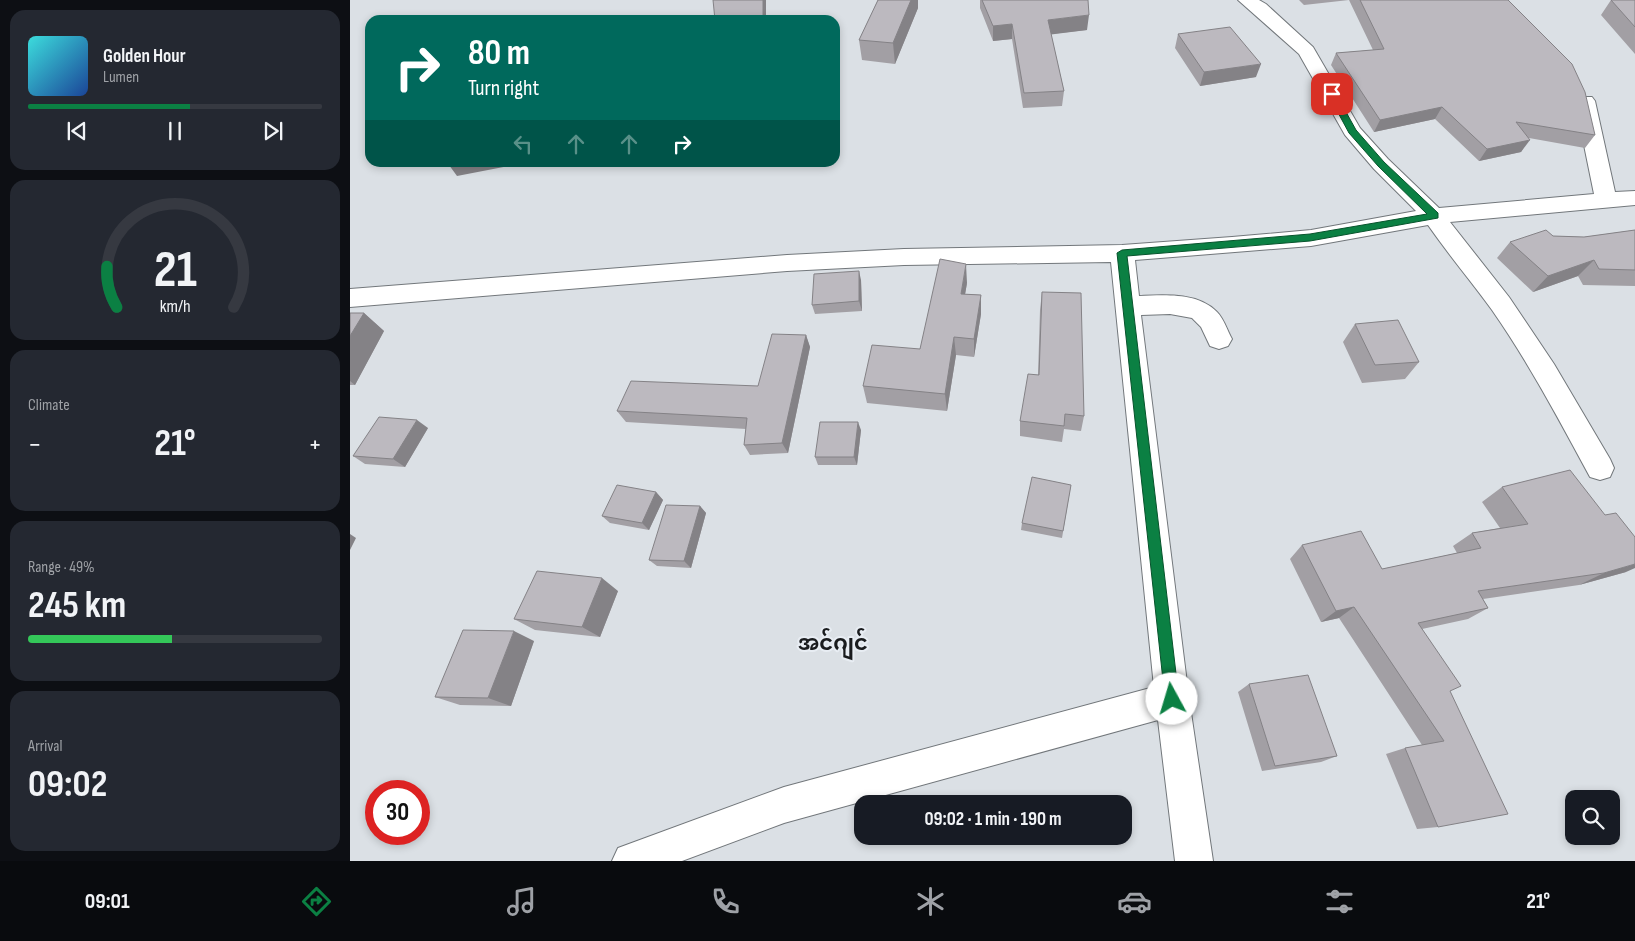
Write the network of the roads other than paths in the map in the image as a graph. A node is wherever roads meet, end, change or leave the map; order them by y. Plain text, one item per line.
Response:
1 (1247, 0) edge
2 (1578, 82) edge
3 (1635, 198) edge
4 (1606, 200) junction
5 (1434, 216) junction
6 (1122, 253) junction
7 (350, 298) edge
8 (1128, 306) junction
9 (1219, 340) dead end
10 (1600, 468) dead end
11 (1172, 699) junction
12 (631, 861) edge
13 (1194, 861) edge

1 - 5 street
2 - 4 street
3 - 4 street
4 - 5 street
5 - 6 street
5 - 10 street
6 - 7 street
6 - 8 street
8 - 9 street
8 - 11 street
11 - 12 street
11 - 13 street

